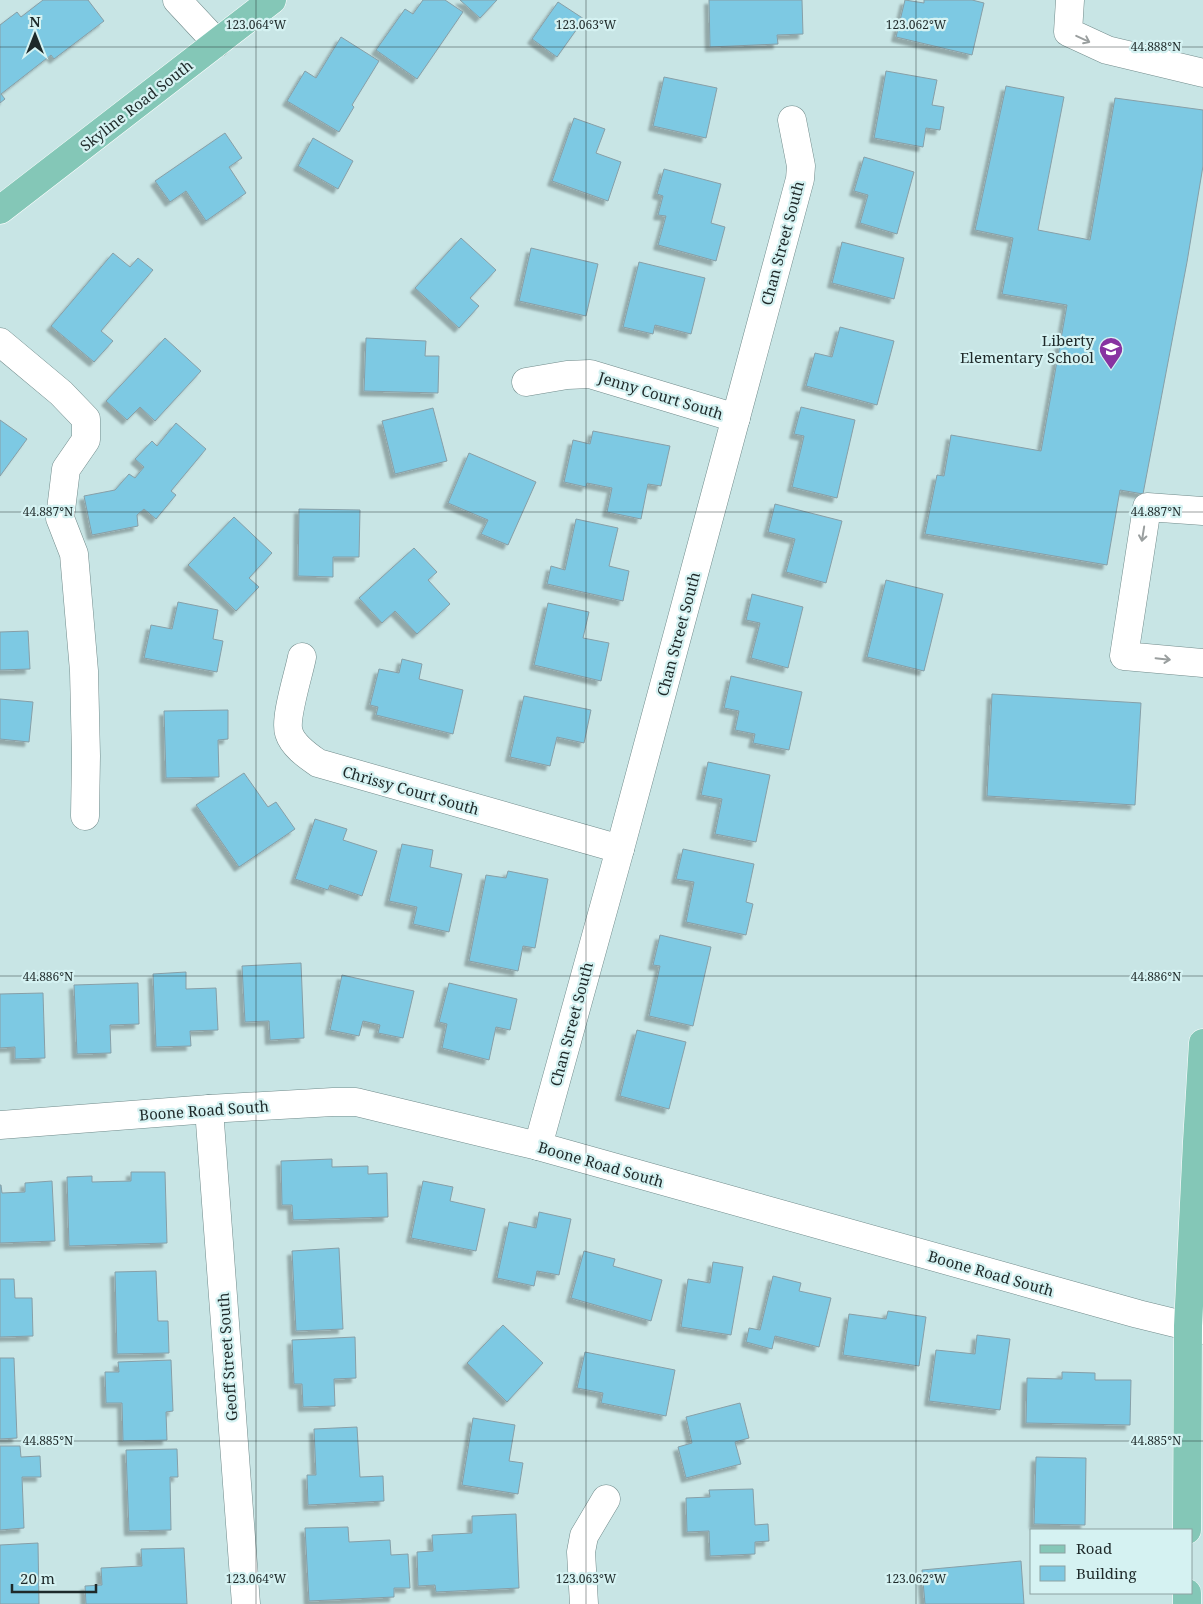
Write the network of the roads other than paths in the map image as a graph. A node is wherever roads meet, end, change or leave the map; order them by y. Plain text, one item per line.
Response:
1 (177, 0) edge
2 (272, 0) edge
3 (1070, 0) edge
4 (217, 43) junction
5 (1203, 73) edge
6 (792, 120) dead end
7 (0, 210) edge
8 (0, 342) edge
9 (526, 382) dead end
10 (736, 418) junction
11 (1203, 511) edge
12 (302, 657) dead end
13 (1203, 663) edge
14 (86, 816) dead end
15 (620, 848) junction
16 (1203, 1043) edge
17 (209, 1109) junction
18 (0, 1125) edge
19 (538, 1146) junction
20 (1196, 1328) edge
21 (606, 1499) dead end
22 (1187, 1529) edge
23 (246, 1604) edge
24 (584, 1604) edge

1 - 4 street
2 - 4 main road, Skyline Road South
3 -> 5 street
4 - 7 main road, Skyline Road South
6 - 10 street, Chan Street South
8 - 14 street
9 - 10 street, Jenny Court South
10 - 15 street, Chan Street South
11 -> 13 street
12 - 15 street, Chrissy Court South
15 - 19 street, Chan Street South
16 - 20 main road
17 - 18 street, Boone Road South
17 - 19 street, Boone Road South
17 - 23 street, Geoff Street South
19 - 20 street, Boone Road South
20 - 22 main road
21 - 24 street

